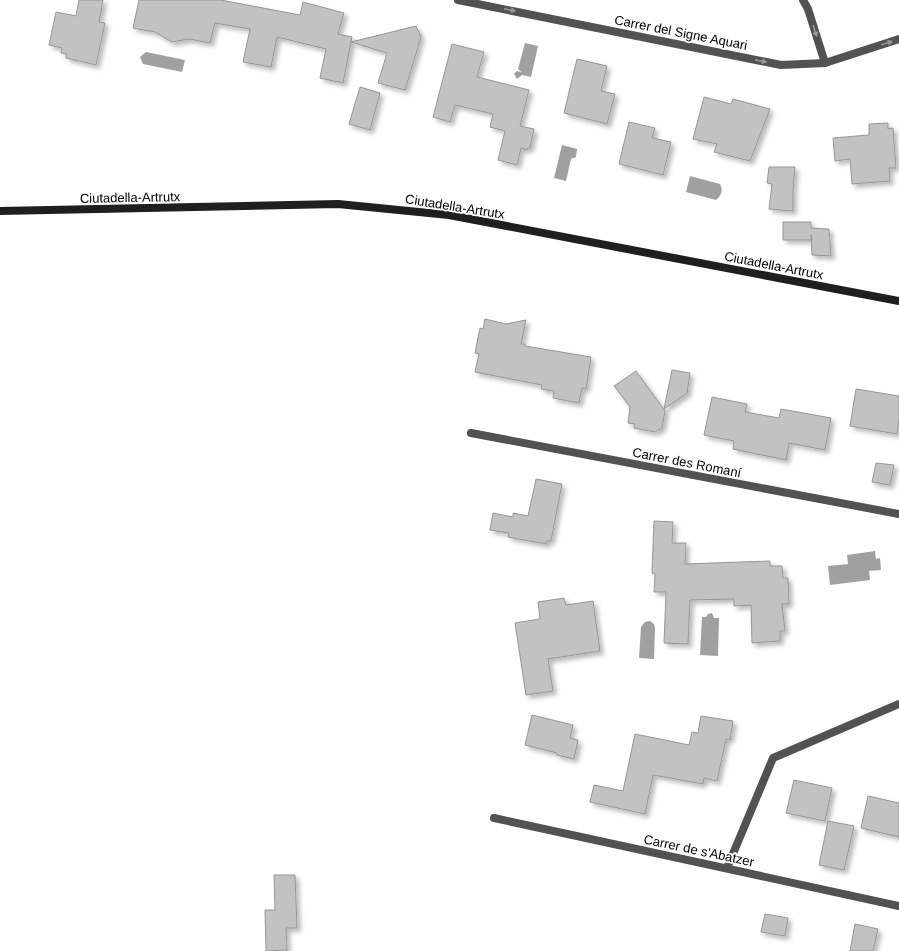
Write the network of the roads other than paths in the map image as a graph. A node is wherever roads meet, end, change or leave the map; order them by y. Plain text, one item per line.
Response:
1 (458, 0) edge
2 (803, 0) edge
3 (899, 39) edge
4 (825, 63) junction
5 (0, 211) edge
6 (899, 301) edge
7 (471, 433) dead end
8 (899, 514) edge
9 (899, 704) edge
10 (494, 818) dead end
11 (727, 868) junction
12 (899, 906) edge

1 -> 4 street, Carrer del Signe Aquari
2 -> 4 street
4 -> 3 street, Carrer del Signe Aquari
5 - 6 main road, Ciutadella-Artrutx
7 - 8 street, Carrer des Romaní
9 - 11 street
10 - 11 street, Carrer de s'Abatzer
11 - 12 street, Carrer de s'Abatzer

